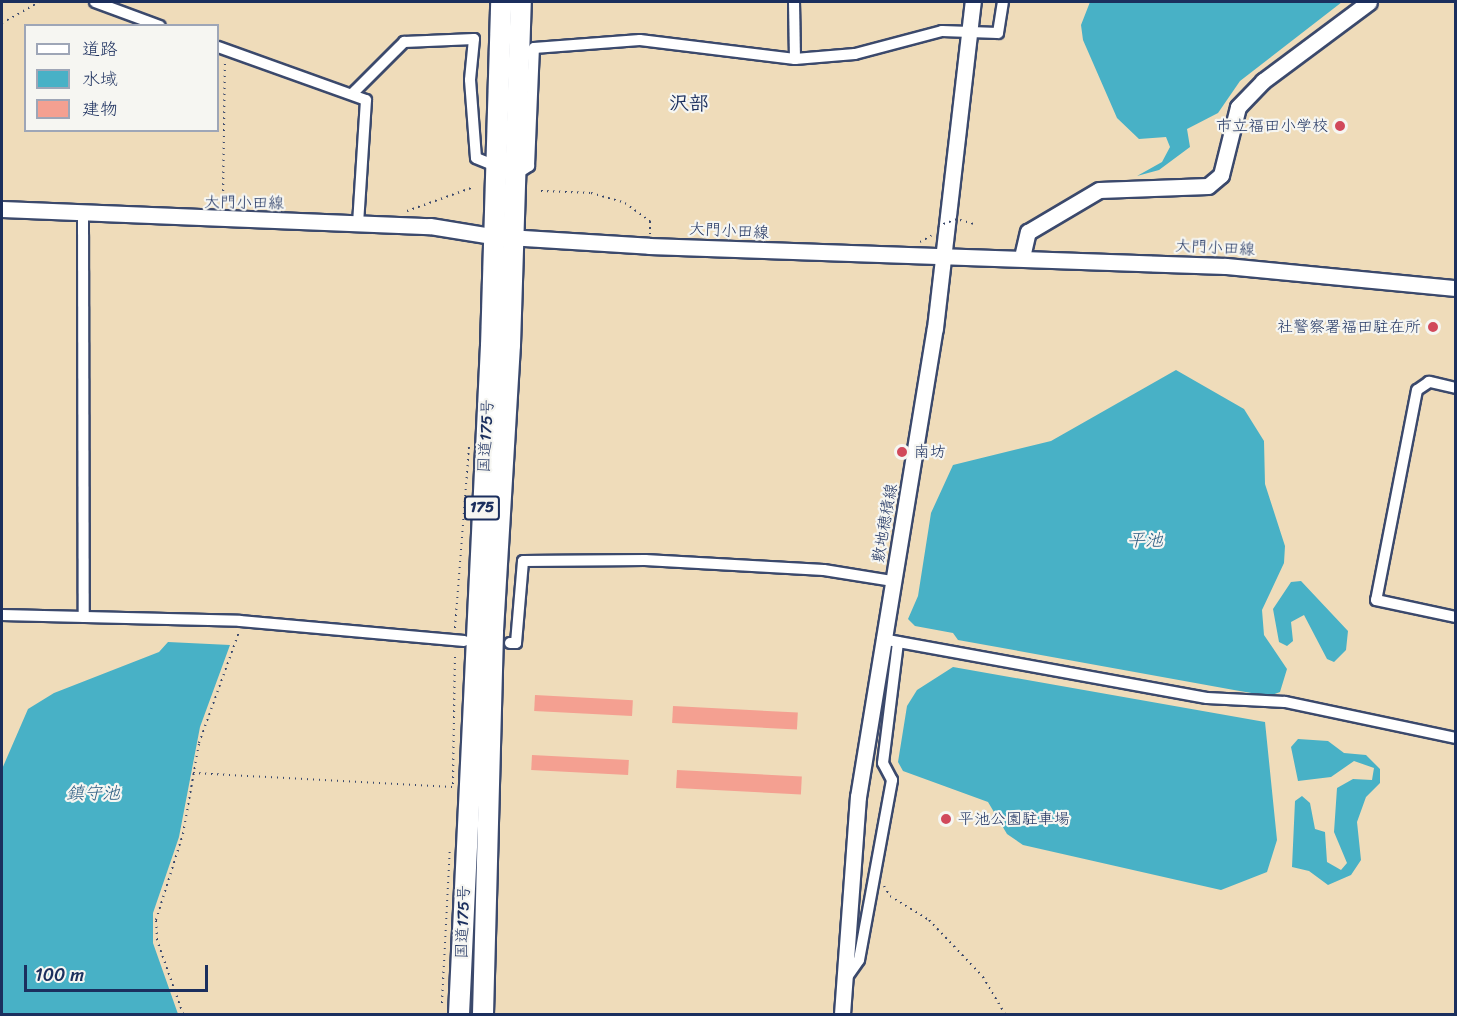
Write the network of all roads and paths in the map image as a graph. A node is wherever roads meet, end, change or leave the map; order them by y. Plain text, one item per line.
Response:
1 (39, 2) edge
2 (94, 2) edge
3 (501, 2) edge
4 (521, 2) edge
5 (794, 2) edge
6 (973, 2) edge
7 (1003, 2) edge
8 (1369, 2) edge
9 (2, 23) edge
10 (154, 24) edge
11 (969, 30) junction
12 (222, 49) edge
13 (795, 59) junction
14 (352, 94) junction
15 (493, 165) junction
16 (515, 176) junction
17 (474, 187) dead end
18 (541, 191) dead end
19 (2, 209) edge
20 (83, 215) junction
21 (223, 220) junction
22 (358, 223) junction
23 (383, 223) junction
24 (974, 224) dead end
25 (492, 236) junction
26 (514, 238) junction
27 (920, 242) dead end
28 (649, 246) junction
29 (946, 253) junction
30 (1022, 256) junction
31 (1455, 288) edge
32 (1455, 388) edge
33 (487, 429) junction
34 (892, 581) junction
35 (2, 615) edge
36 (84, 617) junction
37 (1455, 617) edge
38 (240, 621) junction
39 (882, 639) junction
40 (459, 640) junction
41 (898, 642) junction
42 (510, 643) dead end
43 (1455, 738) edge
44 (193, 773) junction
45 (453, 787) junction
46 (452, 797) dead end
47 (451, 838) dead end
48 (875, 870) junction
49 (843, 983) junction
50 (183, 1014) edge
51 (442, 1014) edge
52 (459, 1014) edge
53 (483, 1014) edge
54 (842, 1014) edge
55 (1005, 1014) edge

1 - 9 path
2 - 10 street
3 - 15 highway, 国道175号 / 175
4 - 16 highway, 国道175号 / 175
5 - 13 street
6 - 11 main road, 敷地穂積線
7 - 11 street
8 - 30 main road
11 - 13 street
11 - 29 main road, 敷地穂積線
12 - 14 street
12 - 21 path
13 - 16 street
14 - 15 street
14 - 22 street
15 - 25 highway, 国道175号 / 175
16 - 26 highway, 国道175号 / 175
17 - 23 path
18 - 28 path
19 - 20 main road, 大門小田線
20 - 21 main road, 大門小田線
20 - 36 street
21 - 22 main road, 大門小田線
22 - 23 main road, 大門小田線
23 - 25 main road, 大門小田線
24 - 27 path, bridge
25 - 26 main road, 大門小田線
25 - 33 highway, 国道175号 / 175
26 - 28 main road, 大門小田線
26 - 53 highway, 国道175号 / 175
28 - 29 main road, 大門小田線
29 - 30 main road, 大門小田線
29 - 34 main road, 敷地穂積線
30 - 31 main road, 大門小田線
32 - 37 street
33 - 40 path
33 - 52 highway, 国道175号 / 175
34 - 39 main road, 敷地穂積線
34 - 42 street
35 - 36 street
36 - 38 street
38 - 40 street
38 - 44 path
39 - 41 street
39 - 49 main road, 敷地穂積線
40 - 45 path
41 - 43 street
41 - 48 street
44 - 45 path
44 - 50 path
45 - 46 path
47 - 51 path
48 - 49 street
48 - 55 path
49 - 54 main road, 敷地穂積線

